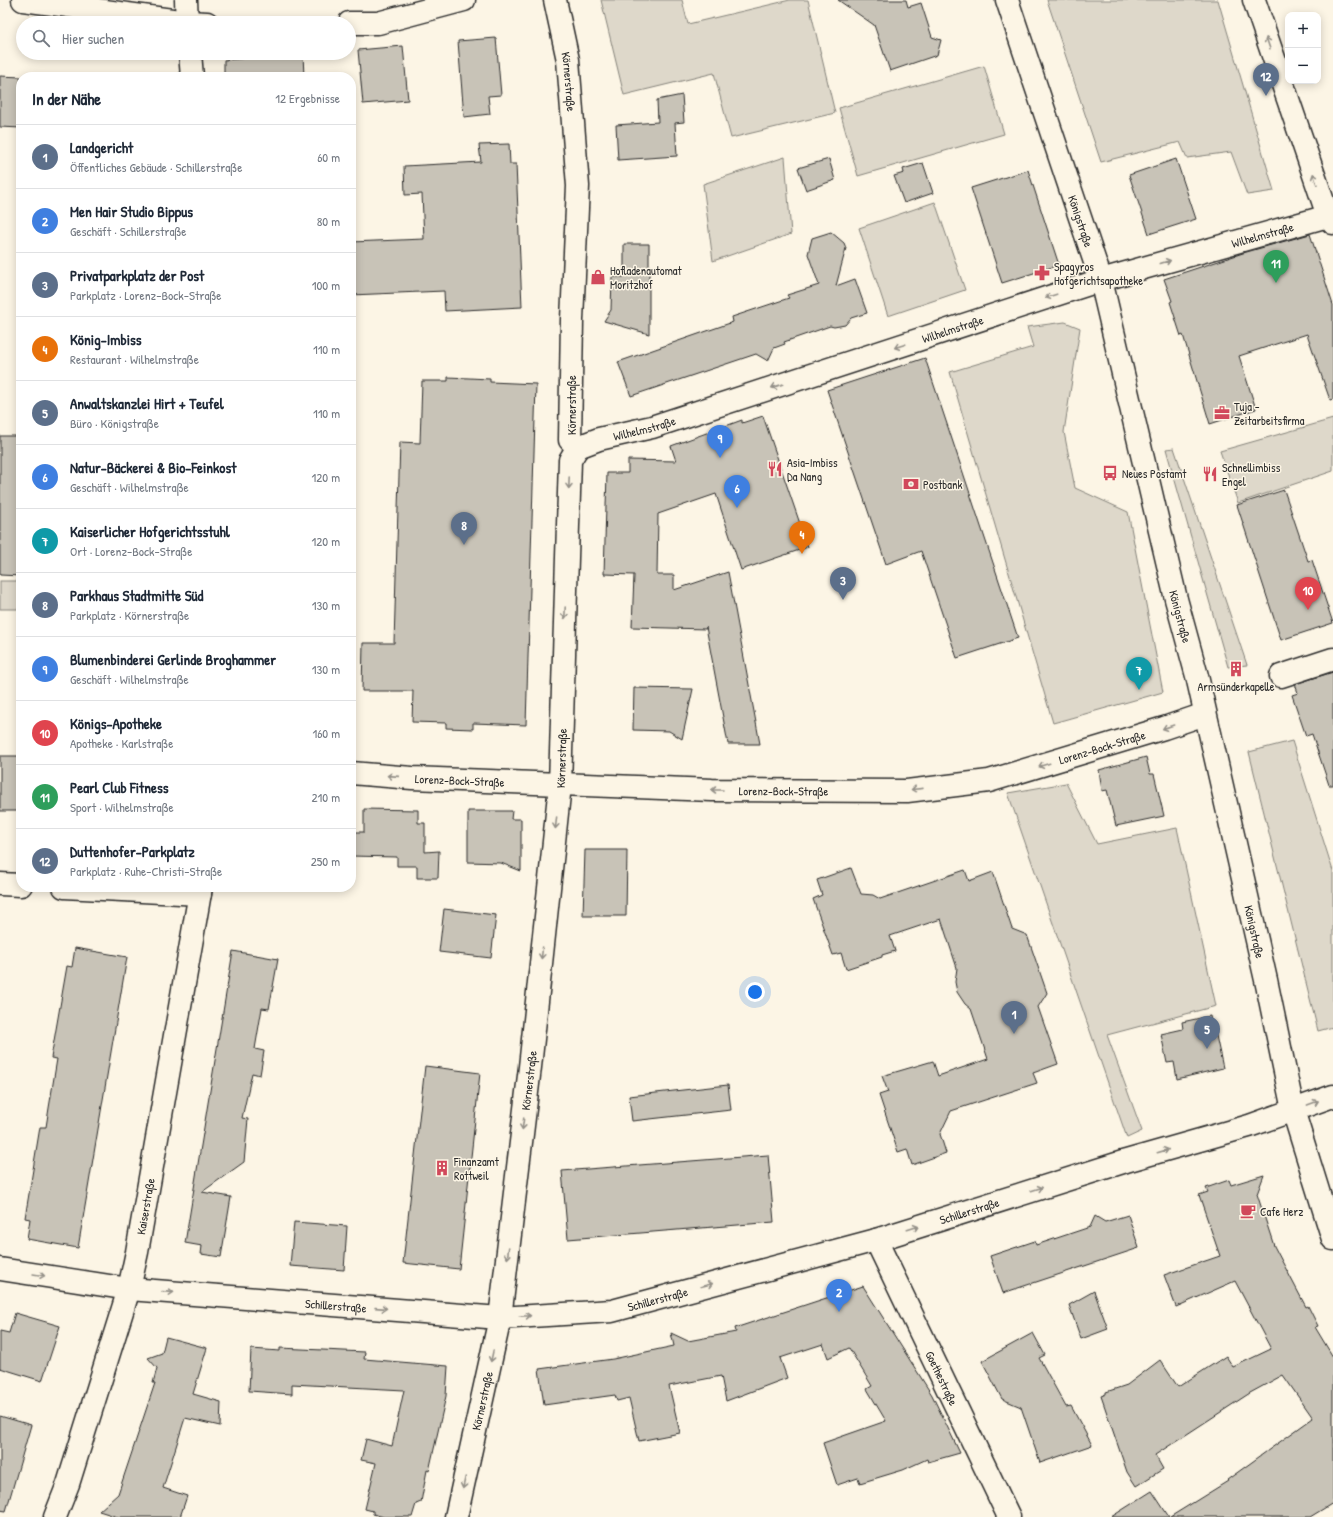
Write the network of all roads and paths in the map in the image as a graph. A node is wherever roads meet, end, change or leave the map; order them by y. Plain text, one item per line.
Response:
1 (23, 0) edge
2 (186, 0) edge
3 (464, 0) edge
4 (555, 0) edge
5 (1007, 0) edge
6 (1254, 0) edge
7 (142, 16) edge
8 (192, 16) edge
9 (356, 24) edge
10 (191, 60) edge
11 (192, 72) edge
12 (1330, 220) edge
13 (1101, 280) junction
14 (578, 447) junction
15 (1333, 660) edge
16 (1281, 676) dead end
17 (1205, 714) junction
18 (356, 773) edge
19 (560, 785) junction
20 (0, 884) edge
21 (16, 885) edge
22 (201, 892) edge
23 (1333, 1096) edge
24 (1293, 1110) junction
25 (1333, 1238) edge
26 (876, 1240) junction
27 (0, 1269) edge
28 (129, 1289) junction
29 (500, 1318) junction
30 (55, 1517) edge
31 (456, 1517) edge
32 (1009, 1517) edge

1 - 7 street
2 - 8 street
3 - 9 street
4 - 14 street, Körnerstraße
5 - 13 street, Königstraße
12 -> 6 street
10 - 11 street
13 -> 12 street, Wilhelmstraße
13 -> 14 street, Wilhelmstraße
13 - 17 street, Königstraße
14 -> 19 street, Körnerstraße
15 - 16 street
17 -> 19 street, Lorenz-Bock-Straße
17 - 24 street, Königstraße
19 -> 18 street, Lorenz-Bock-Straße
19 -> 29 street, Körnerstraße
20 - 21 street
22 - 28 street, Kaiserstraße
24 -> 23 street, Schillerstraße
24 - 25 street, Königstraße
26 -> 24 street, Schillerstraße
29 -> 26 street, Schillerstraße
26 - 32 street, Goethestraße
27 -> 28 street, Schillerstraße
28 -> 29 street, Schillerstraße
28 - 30 street, Kaiserstraße
29 -> 31 street, Körnerstraße

